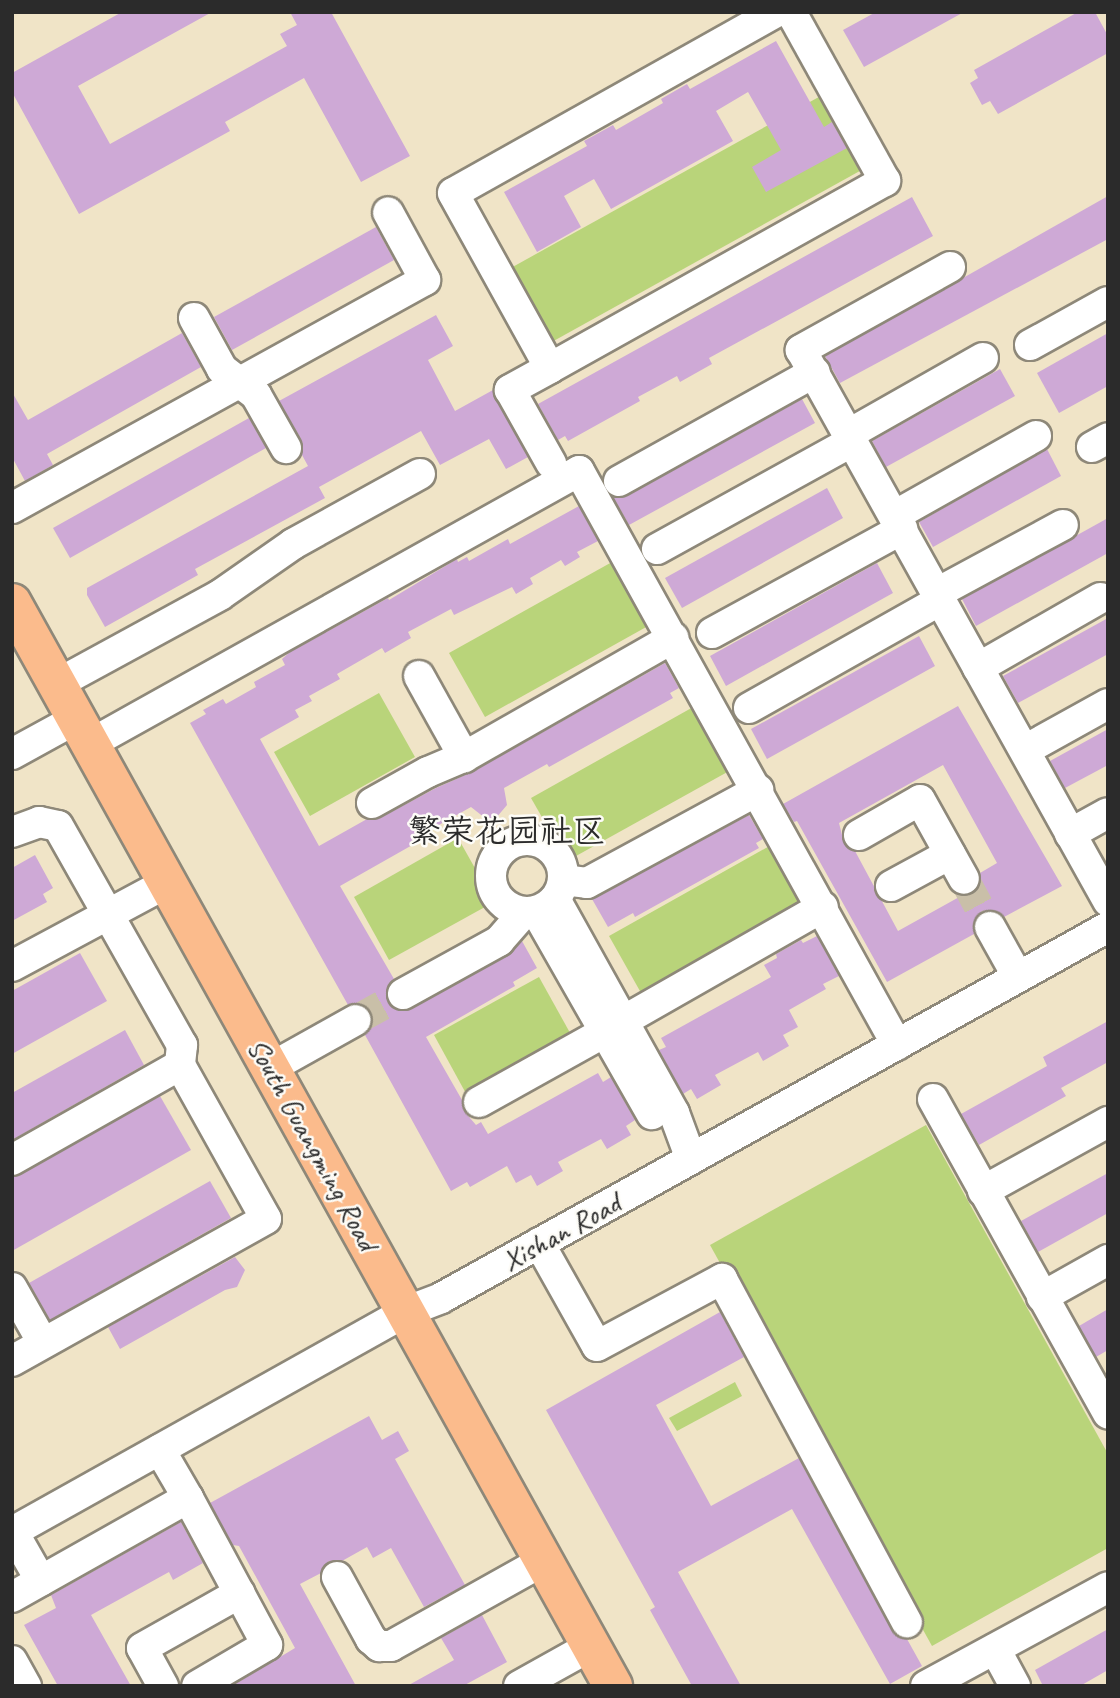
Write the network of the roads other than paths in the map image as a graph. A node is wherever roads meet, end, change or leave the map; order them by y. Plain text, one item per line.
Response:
1 (776, 12) edge
2 (791, 12) edge
3 (388, 212) dead end
4 (950, 267) dead end
5 (1108, 302) edge
6 (194, 318) dead end
7 (1031, 345) dead end
8 (983, 358) dead end
9 (550, 368) junction
10 (815, 372) junction
11 (239, 382) junction
12 (1036, 436) dead end
13 (851, 437) junction
14 (286, 448) dead end
15 (551, 463) dead end
16 (420, 474) dead end
17 (619, 481) dead end
18 (12, 508) edge
19 (898, 522) junction
20 (1063, 525) dead end
21 (657, 549) dead end
22 (939, 597) junction
23 (1100, 598) dead end
24 (17, 624) edge
25 (712, 634) dead end
26 (673, 638) junction
27 (978, 668) junction
28 (419, 676) dead end
29 (57, 684) junction
30 (1108, 704) edge
31 (749, 708) dead end
32 (83, 731) junction
33 (1025, 750) junction
34 (12, 754) edge
35 (464, 757) junction
36 (758, 790) junction
37 (372, 803) dead end
38 (1108, 813) edge
39 (12, 832) edge
40 (1070, 834) junction
41 (859, 835) dead end
42 (167, 883) junction
43 (891, 886) dead end
44 (545, 900) junction
45 (1108, 901) edge
46 (823, 907) junction
47 (109, 914) junction
48 (990, 927) tunnel mouth
49 (1108, 928) edge
50 (12, 966) edge
51 (1018, 978) junction
52 (403, 994) tunnel mouth
53 (356, 1020) tunnel mouth
54 (613, 1027) junction
55 (897, 1045) junction
56 (180, 1065) junction
57 (270, 1068) junction
58 (933, 1099) dead end
59 (479, 1102) dead end
60 (1108, 1122) edge
61 (691, 1159) junction
62 (12, 1160) edge
63 (983, 1191) junction
64 (539, 1244) junction
65 (1108, 1260) edge
66 (12, 1289) edge
67 (1042, 1297) junction
68 (405, 1312) junction
69 (43, 1343) junction
70 (12, 1361) edge
71 (1106, 1408) edge
72 (160, 1450) junction
73 (188, 1498) junction
74 (12, 1532) edge
75 (544, 1561) junction
76 (337, 1577) dead end
77 (41, 1581) junction
78 (1108, 1587) edge
79 (240, 1593) junction
80 (12, 1597) edge
81 (907, 1622) dead end
82 (591, 1646) junction
83 (995, 1649) junction
84 (12, 1661) edge
85 (26, 1686) edge
86 (163, 1686) edge
87 (197, 1686) edge
88 (519, 1686) edge
89 (613, 1686) edge
90 (926, 1686) edge
91 (1016, 1686) edge

1 - 9 street
2 - 9 street
3 - 11 street
4 - 10 street
5 - 7 street
6 - 11 street
8 - 13 street
9 - 15 street
10 - 13 street
10 - 17 street
11 - 14 street
11 - 18 street
12 - 19 street
13 - 19 street
13 - 21 street
16 - 29 street
19 - 22 street
19 - 25 street
20 - 22 street
22 - 27 street
22 - 31 street
23 - 27 street
24 - 29 main road, South Guangming Road
26 - 32 street
26 - 35 street
26 - 36 street
27 - 33 street
28 - 35 street
29 - 32 main road, South Guangming Road
30 - 33 street
32 - 34 street
32 - 42 main road, South Guangming Road
33 - 40 street
35 - 37 street
36 - 44 street
36 - 46 street
38 - 40 street
39 - 47 street
40 - 45 street
41 - 43 street
42 - 47 street
42 - 57 main road, South Guangming Road
44 - 52 street
44 - 54 street
46 - 54 street
46 - 55 street
47 - 50 street
47 - 56 street
48 - 51 street
49 - 51 street, Xishan Road
51 - 55 street, Xishan Road
53 - 57 street
54 - 59 street
54 - 61 street
55 - 61 street, Xishan Road
56 - 62 street
56 - 69 street
57 - 68 main road, South Guangming Road
58 - 63 street
60 - 63 street
61 - 64 street, Xishan Road
63 - 67 street
64 - 68 street, Xishan Road
64 - 81 street
65 - 67 street
66 - 69 street
67 - 71 street
68 - 72 street, Xishan Road
68 - 75 main road, South Guangming Road
69 - 70 street
72 - 73 street
72 - 74 street, Xishan Road
73 - 77 street
73 - 79 street
74 - 77 street
75 - 76 street
75 - 82 main road, South Guangming Road
77 - 80 street
78 - 83 street
79 - 86 street
79 - 87 street
82 - 88 street
82 - 89 main road, South Guangming Road
83 - 90 street
83 - 91 street
84 - 85 street

